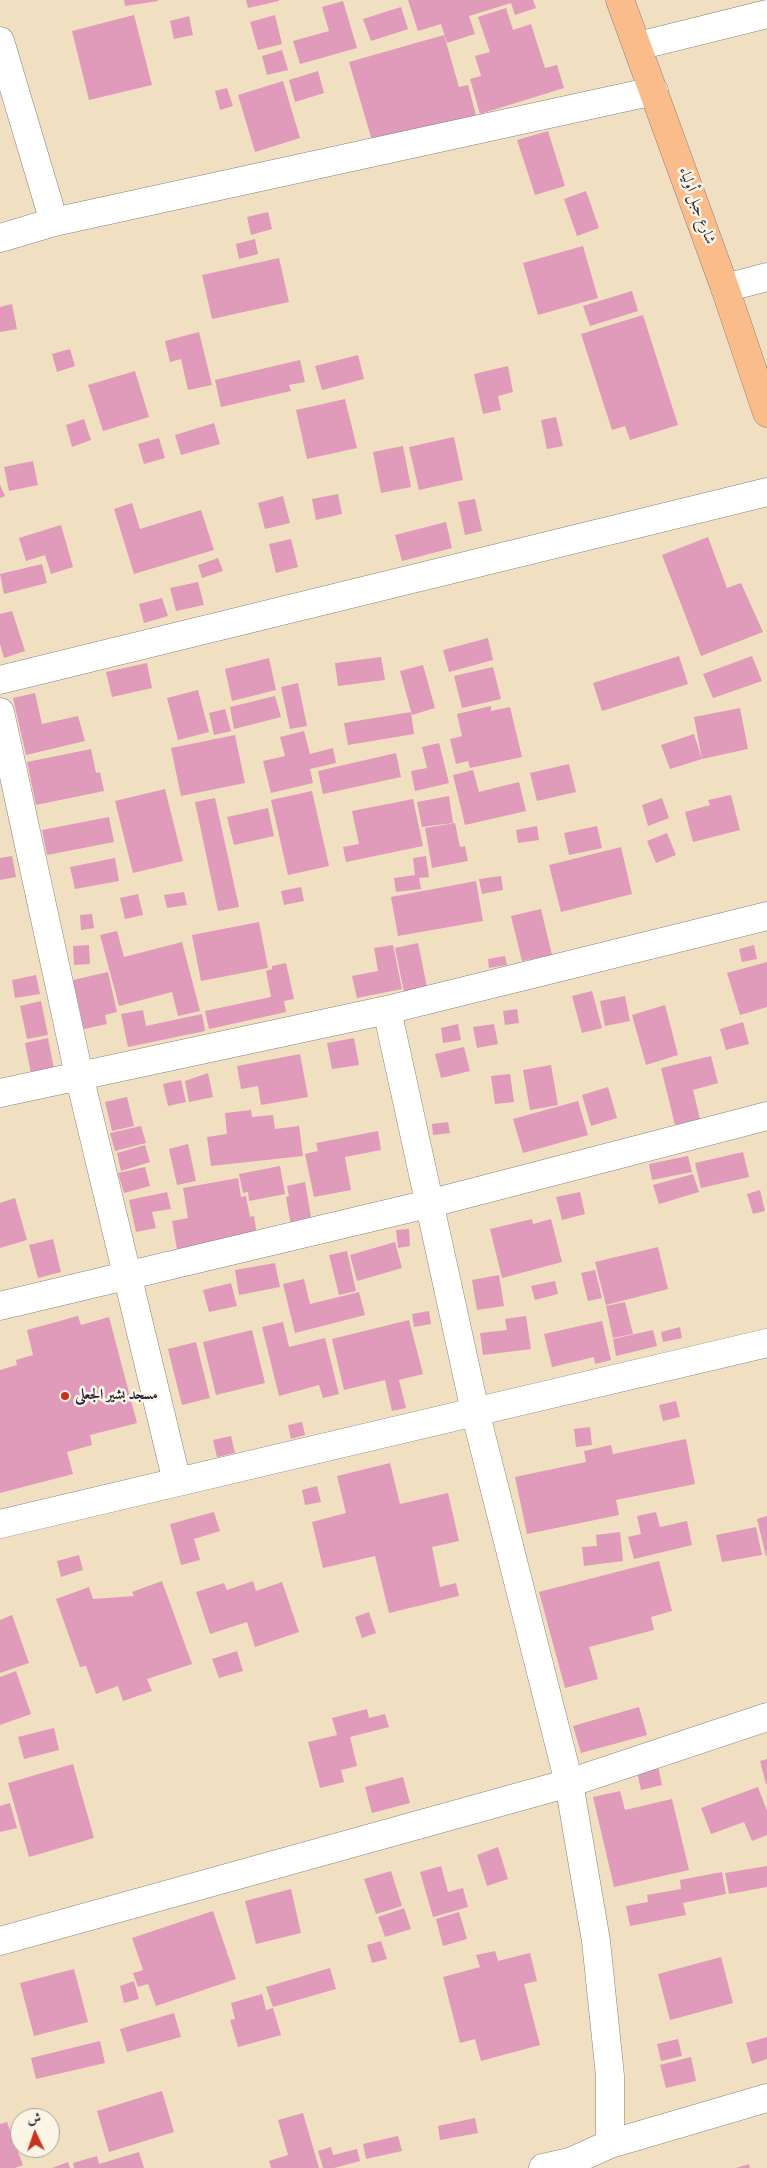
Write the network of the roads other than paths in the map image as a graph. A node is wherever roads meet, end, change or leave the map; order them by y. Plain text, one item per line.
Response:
1 (620, 0) edge
2 (767, 14) edge
3 (0, 41) edge
4 (638, 46) junction
5 (654, 90) junction
6 (54, 222) junction
7 (0, 238) edge
8 (767, 277) edge
9 (725, 288) junction
10 (767, 413) edge
11 (767, 492) edge
12 (0, 680) edge
13 (0, 712) edge
14 (767, 916) edge
15 (387, 1010) junction
16 (79, 1075) junction
17 (0, 1093) edge
18 (767, 1116) edge
19 (428, 1204) junction
20 (128, 1276) junction
21 (0, 1306) edge
22 (767, 1344) edge
23 (475, 1411) junction
24 (176, 1482) junction
25 (0, 1524) edge
26 (767, 1717) edge
27 (569, 1783) junction
28 (0, 1941) edge
29 (767, 2098) edge
30 (610, 2144) junction
31 (571, 2165) edge
32 (543, 2168) edge

1 - 4 highway, شارع جبل أولياء
2 - 4 street
3 - 6 street
4 - 5 highway, شارع جبل أولياء
5 - 6 street
5 - 9 highway, شارع جبل أولياء
6 - 7 street
8 - 9 street
9 - 10 highway, شارع جبل أولياء
11 - 12 street
13 - 16 street
14 - 15 street
15 - 16 street
15 - 19 street
16 - 17 street
16 - 20 street
18 - 19 street
19 - 20 street
19 - 23 street
20 - 21 street
20 - 24 street
22 - 23 street
23 - 24 street
23 - 27 street
24 - 25 street
26 - 27 street
27 - 28 street
27 - 30 street
29 - 30 street
30 - 31 street
31 - 32 street

